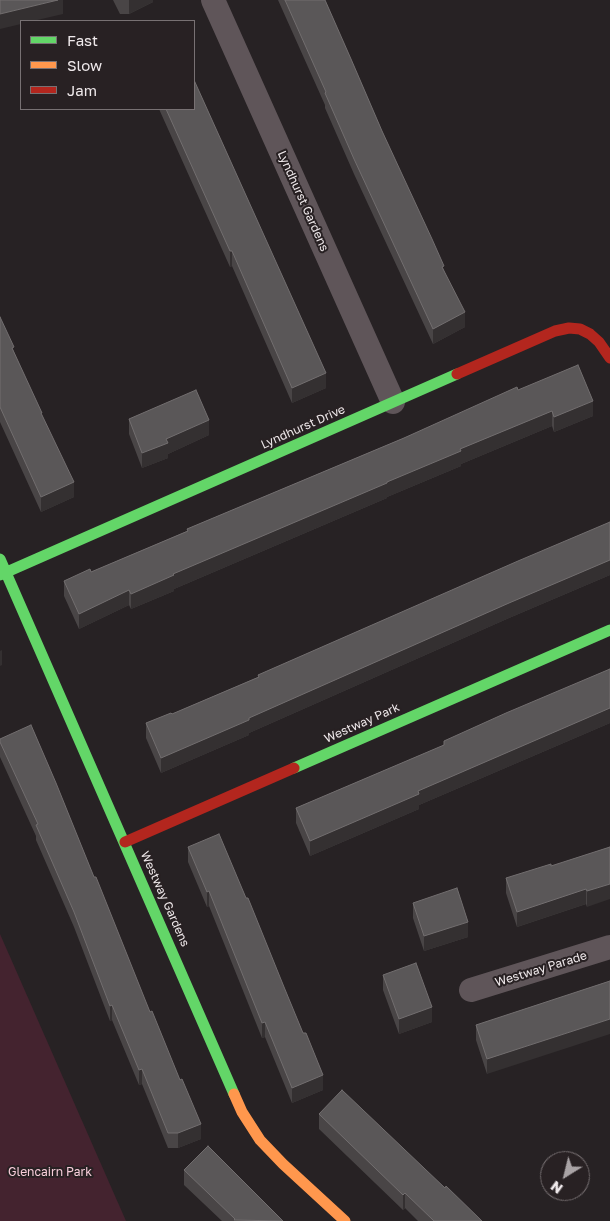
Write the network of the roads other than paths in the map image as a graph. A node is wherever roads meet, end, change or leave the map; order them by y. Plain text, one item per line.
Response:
1 (213, 0) edge
2 (610, 358) edge
3 (393, 402) junction
4 (0, 559) edge
5 (3, 573) edge
6 (610, 630) edge
7 (125, 842) junction
8 (610, 947) edge
9 (471, 990) dead end
10 (346, 1221) edge

1 - 3 street, Lyndhurst Gardens
2 - 3 street, Lyndhurst Drive
3 - 5 street, Lyndhurst Drive
4 - 5 street, Westway Gardens
5 - 7 street, Westway Gardens
6 - 7 street, Westway Park
7 - 10 street, Westway Gardens
8 - 9 street, Westway Parade

